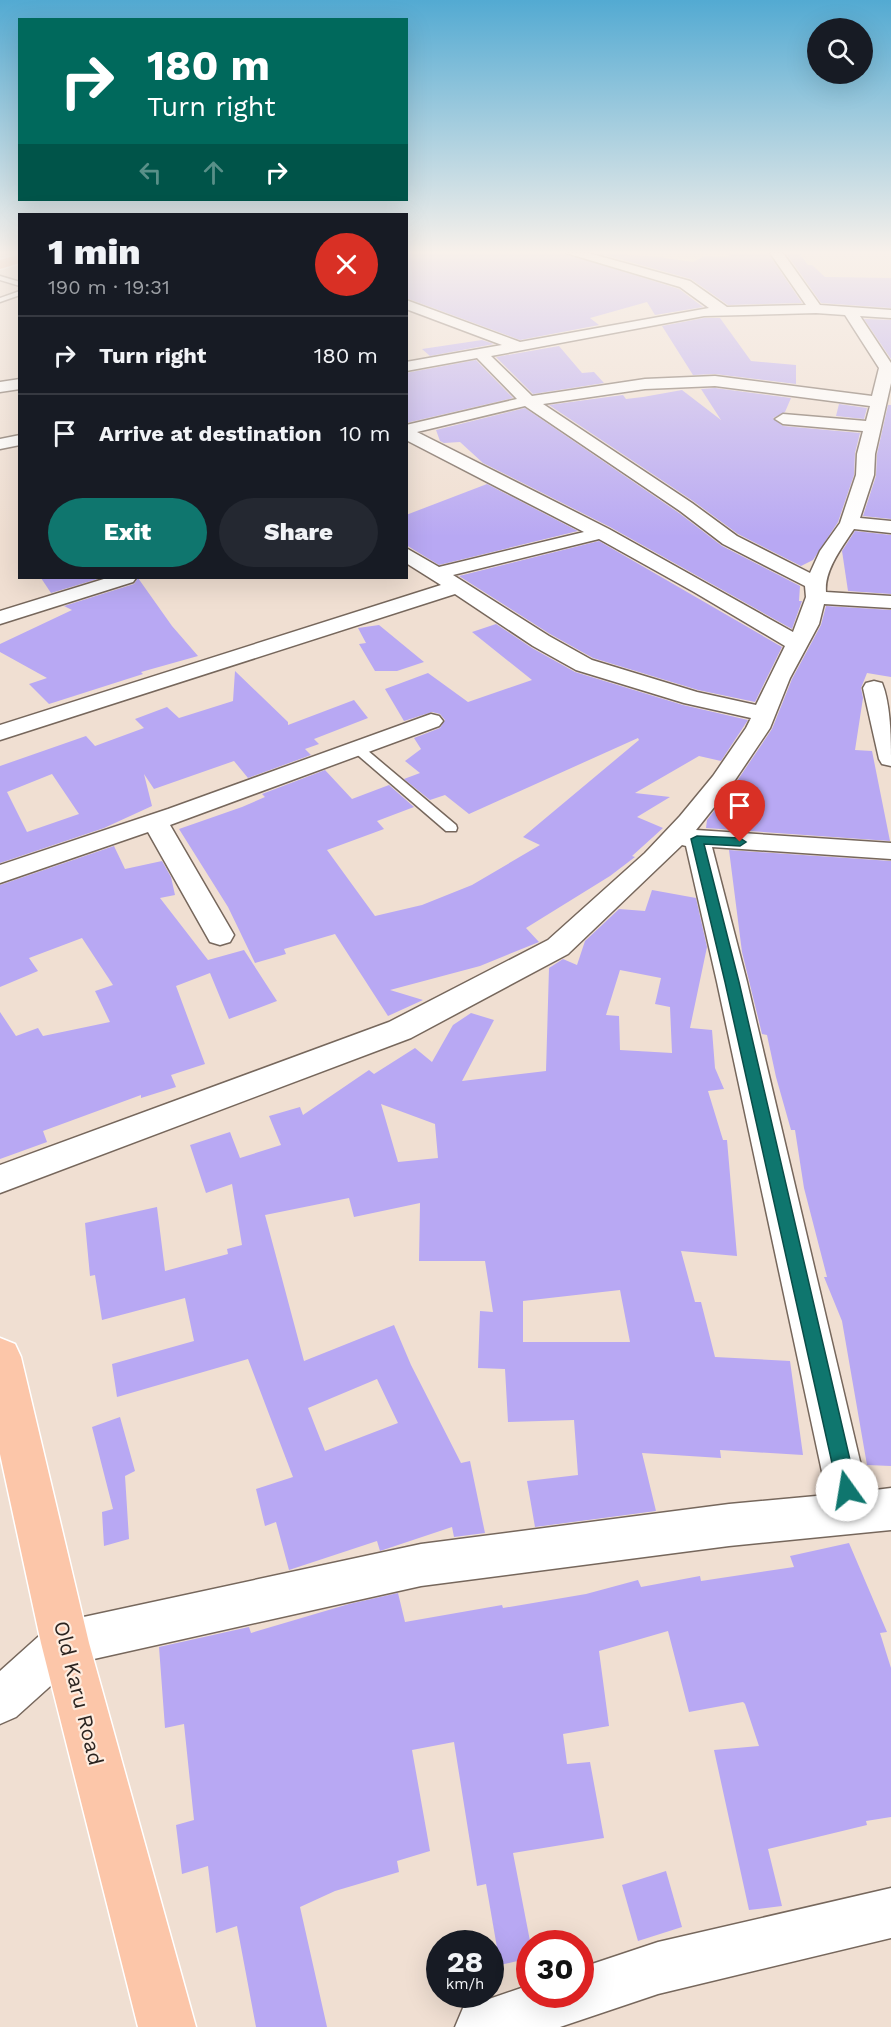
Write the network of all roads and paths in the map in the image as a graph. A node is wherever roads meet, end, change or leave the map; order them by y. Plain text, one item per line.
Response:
1 (509, 348) edge
2 (875, 348) edge
3 (480, 353) junction
4 (408, 368) edge
5 (18, 384) edge
6 (0, 387) edge
7 (528, 400) junction
8 (879, 402) junction
9 (783, 419) dead end
10 (873, 427) junction
11 (408, 431) edge
12 (408, 433) edge
13 (18, 440) edge
14 (0, 444) edge
15 (849, 523) junction
16 (891, 527) edge
17 (602, 533) junction
18 (408, 555) edge
19 (437, 573) junction
20 (123, 579) edge
21 (457, 587) junction
22 (816, 590) junction
23 (891, 602) edge
24 (0, 618) edge
25 (797, 644) junction
26 (874, 688) dead end
27 (764, 714) junction
28 (431, 721) dead end
29 (0, 733) edge
30 (357, 748) junction
31 (891, 759) edge
32 (155, 822) junction
33 (451, 828) dead end
34 (686, 838) junction
35 (891, 851) edge
36 (0, 874) edge
37 (220, 935) dead end
38 (0, 1179) edge
39 (0, 1357) edge
40 (872, 1511) edge
41 (65, 1643) junction
42 (0, 1701) edge
43 (891, 1913) edge
44 (594, 1989) edge
45 (538, 2008) edge
46 (166, 2027) edge
47 (482, 2027) edge

1 - 3 street
2 - 8 street
3 - 4 street
3 - 7 street
5 - 6 street
7 - 8 street
7 - 11 street
7 - 22 street
8 - 10 street
9 - 10 street
10 - 15 street
12 - 17 street
13 - 14 street
15 - 16 street
15 - 22 street
17 - 19 street
17 - 25 street
18 - 19 street
19 - 21 street
20 - 24 street
21 - 27 street
21 - 29 street
22 - 23 street
22 - 25 street
25 - 27 street
26 - 31 street
27 - 34 street
28 - 30 street
30 - 32 street
30 - 33 lane
32 - 36 street
32 - 37 street
34 - 35 street
34 - 38 street
34 - 40 street
39 - 41 main road, Old Karu Road
40 - 41 street
41 - 42 street
41 - 46 main road, Old Karu Road
43 - 44 street
45 - 47 street

